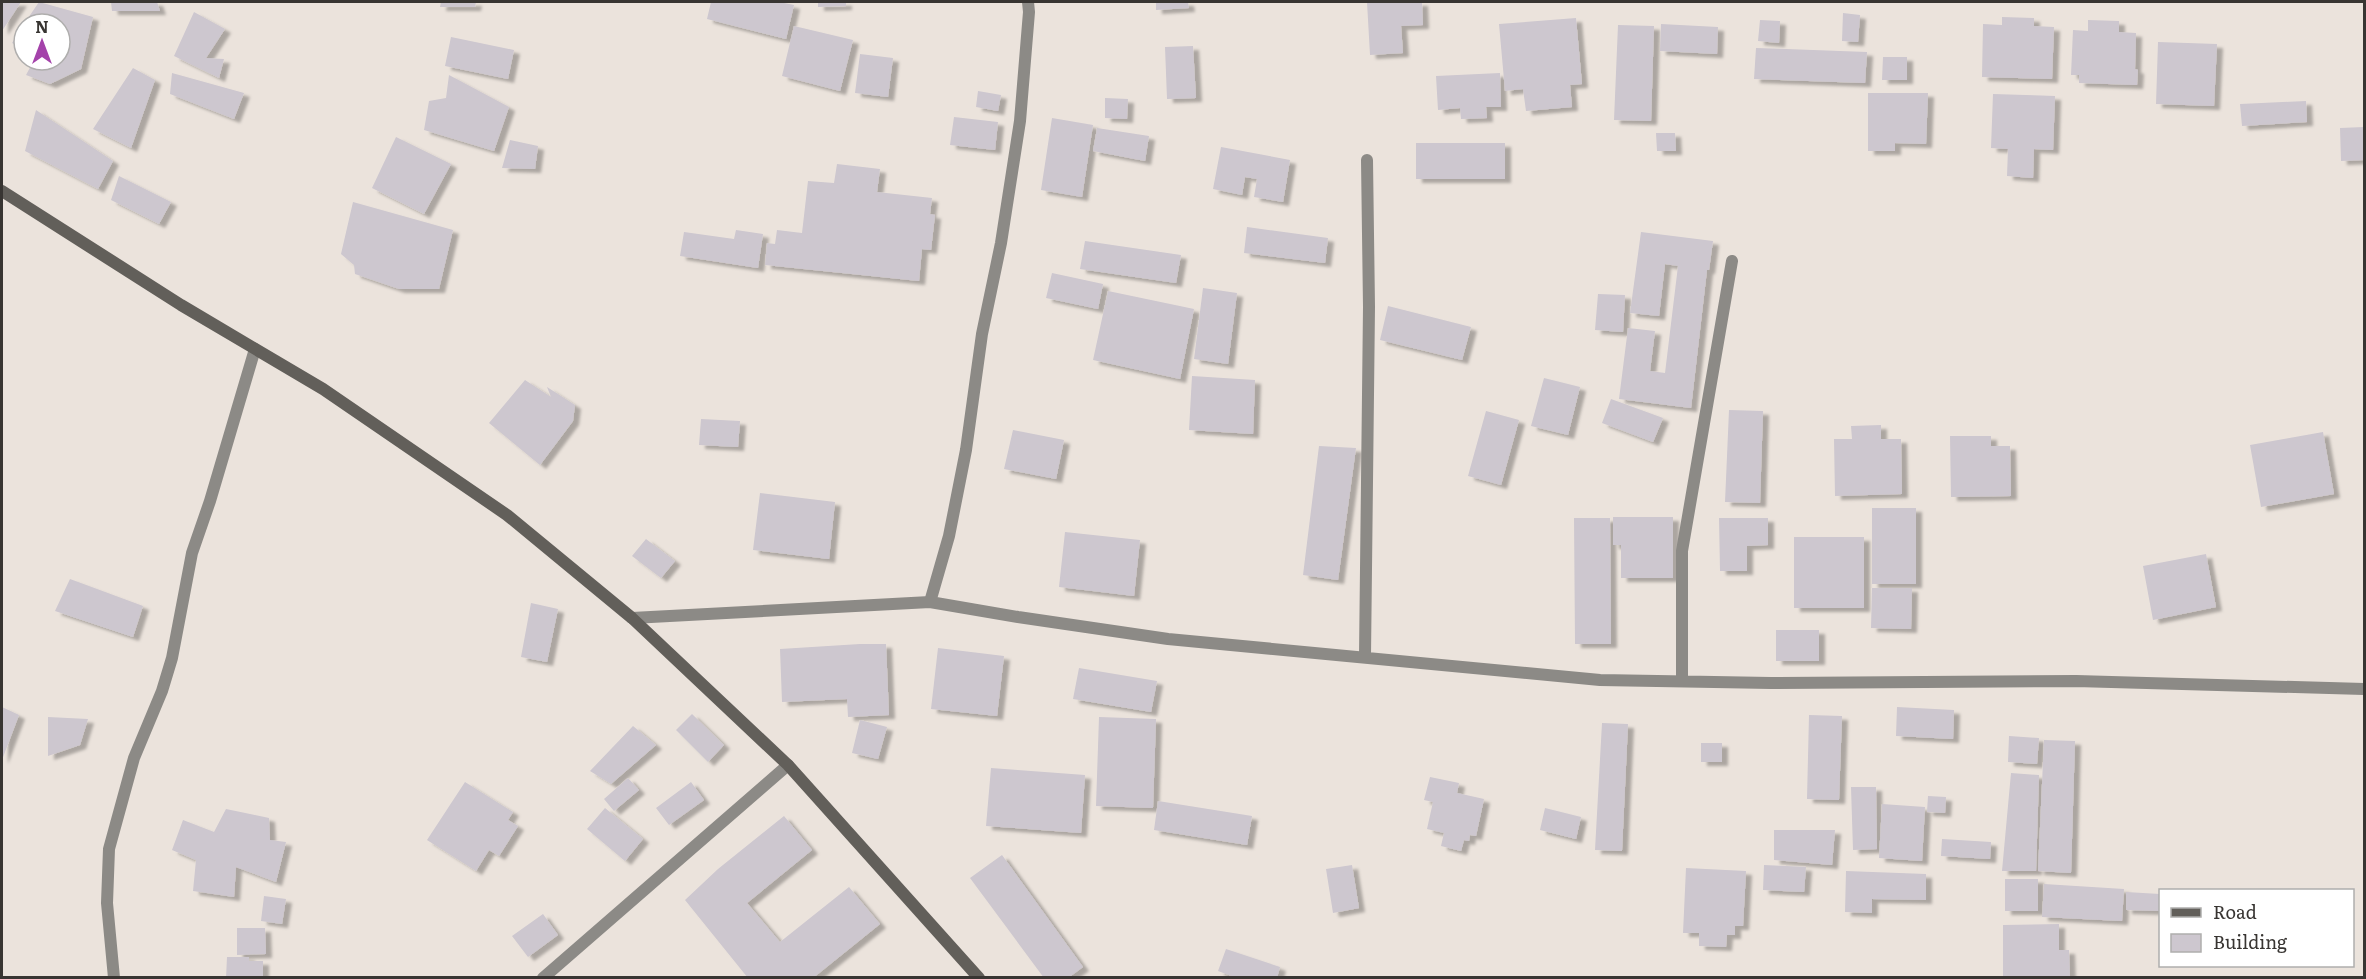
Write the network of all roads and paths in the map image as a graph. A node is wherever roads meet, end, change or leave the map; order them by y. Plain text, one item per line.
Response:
1 (1028, 2) edge
2 (1367, 160) dead end
3 (2, 191) edge
4 (1732, 261) dead end
5 (255, 349) junction
6 (930, 602) junction
7 (632, 618) junction
8 (1365, 656) junction
9 (1682, 681) junction
10 (2364, 689) edge
11 (788, 765) junction
12 (114, 978) edge
13 (543, 978) edge
14 (979, 978) edge

1 - 6 street
2 - 8 street
3 - 5 street
4 - 9 street
5 - 7 street
5 - 12 street
6 - 7 street
6 - 8 street
7 - 11 street
8 - 9 street
9 - 10 street
11 - 13 street
11 - 14 street

